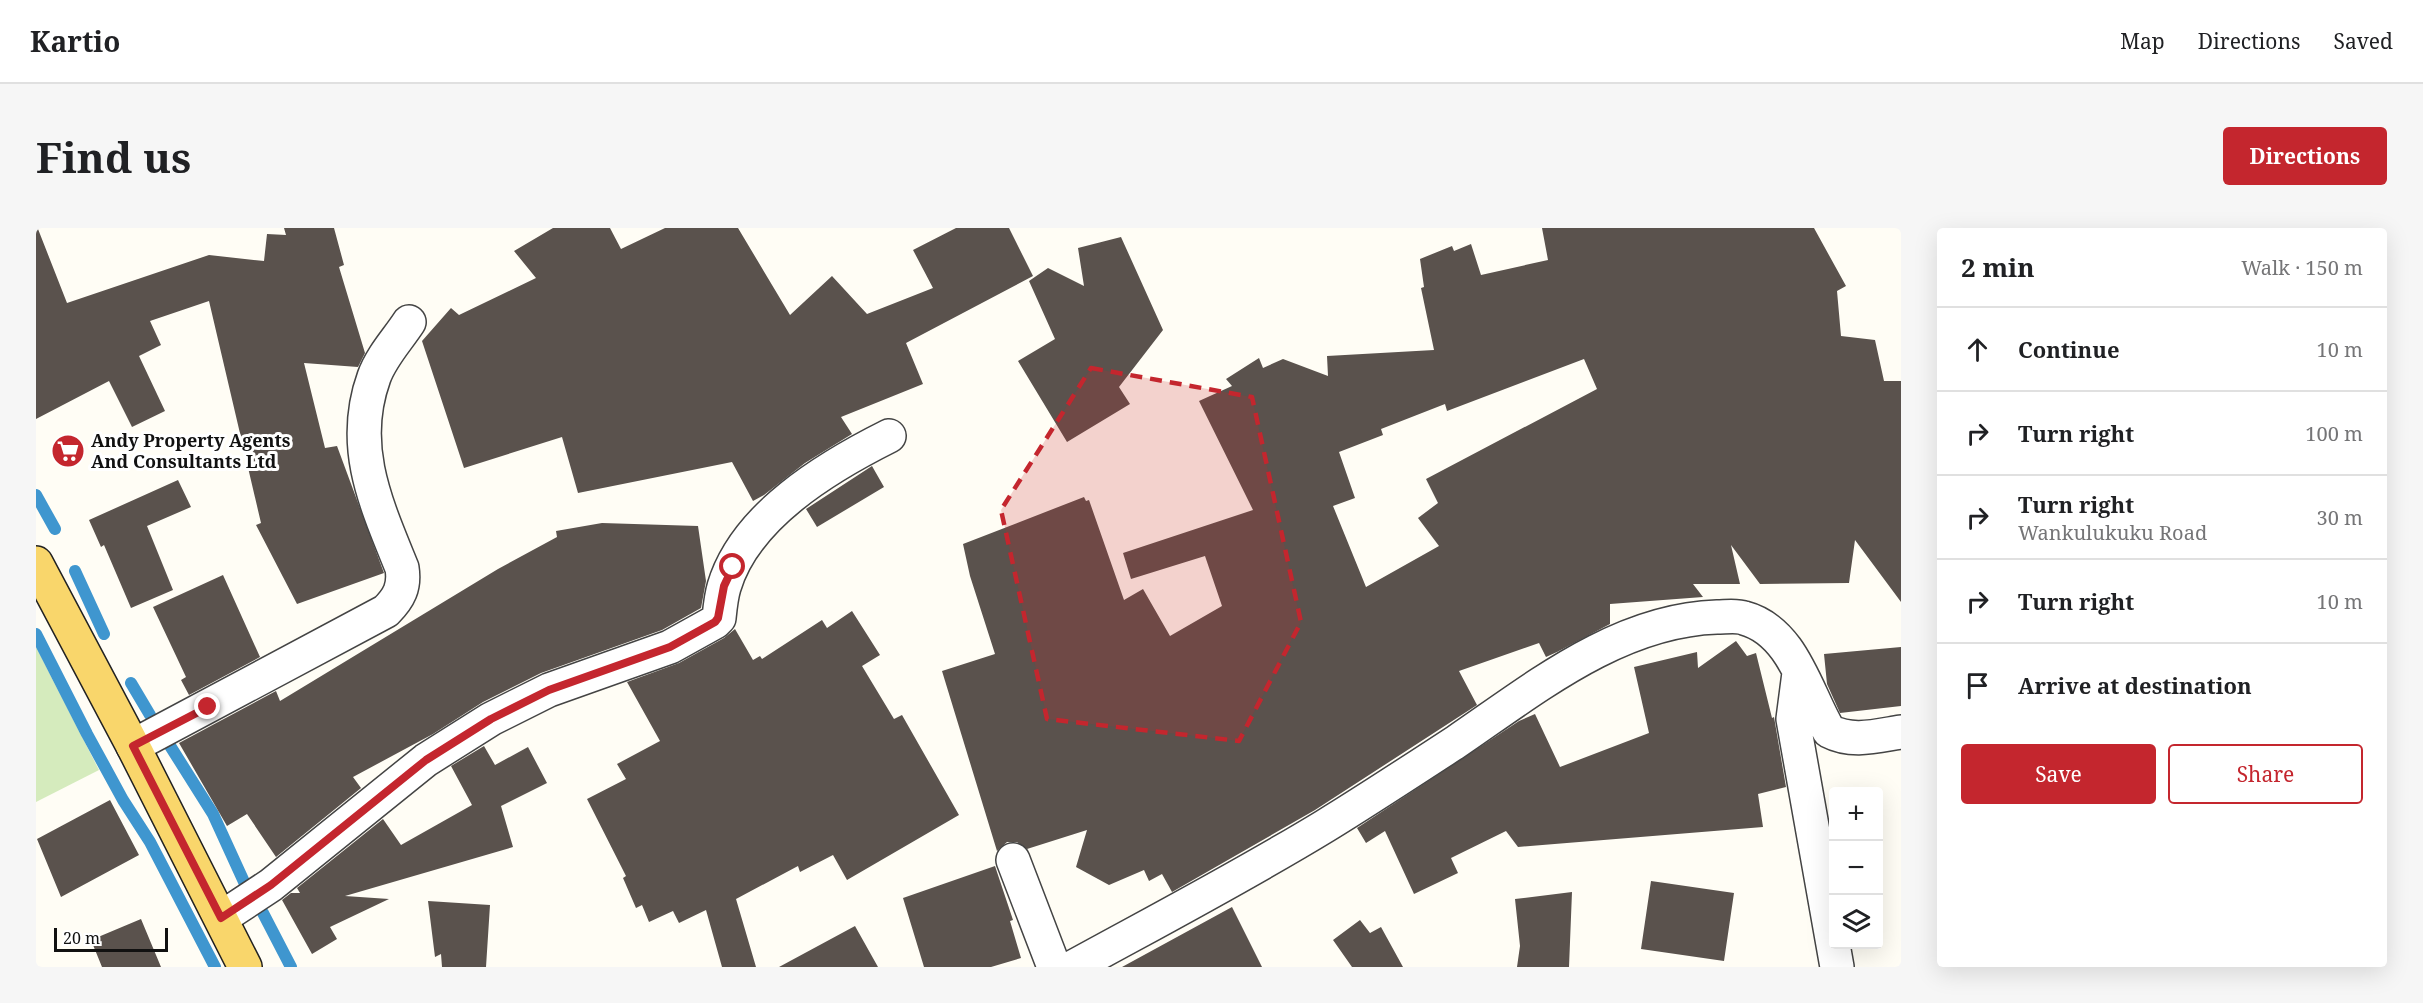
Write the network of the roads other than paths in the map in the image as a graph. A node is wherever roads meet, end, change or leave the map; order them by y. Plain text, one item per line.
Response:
1 (409, 322) dead end
2 (889, 436) dead end
3 (36, 563) edge
4 (1799, 673) junction
5 (1901, 732) edge
6 (133, 746) junction
7 (1012, 860) dead end
8 (221, 918) junction
9 (245, 967) edge
10 (1054, 967) edge
11 (1073, 967) edge
12 (1837, 967) edge

1 - 6 street
2 - 8 street
3 - 6 main road
4 - 5 street
4 - 11 street
4 - 12 street
6 - 8 main road
7 - 10 street
8 - 9 main road

